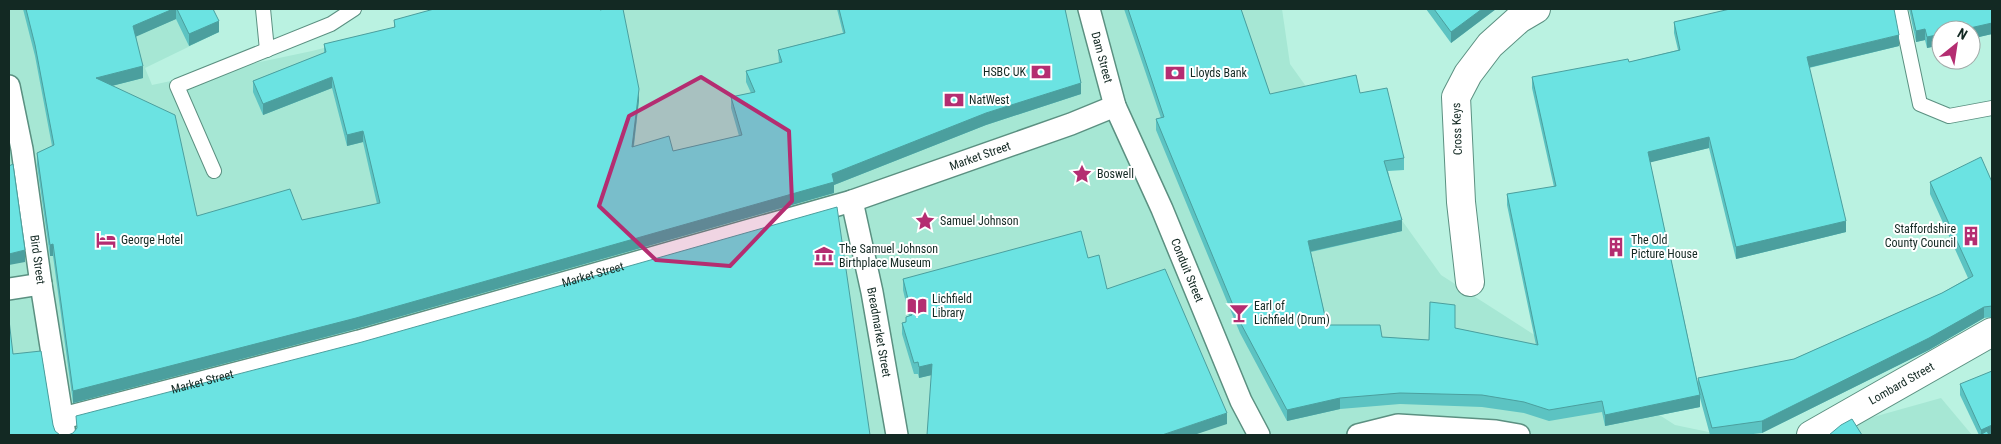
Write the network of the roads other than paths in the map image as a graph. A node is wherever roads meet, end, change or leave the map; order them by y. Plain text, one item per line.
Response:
1 (263, 9) edge
2 (354, 9) edge
3 (1089, 9) edge
4 (1536, 9) edge
5 (1900, 9) edge
6 (267, 50) junction
7 (9, 86) edge
8 (1115, 106) junction
9 (1992, 108) edge
10 (214, 171) dead end
11 (852, 201) junction
12 (1470, 282) dead end
13 (41, 284) junction
14 (9, 289) edge
15 (1992, 332) edge
16 (64, 427) edge
17 (897, 435) edge
18 (1259, 435) edge
19 (1358, 435) edge
20 (1519, 435) edge
21 (1811, 435) edge

1 - 6 lane
2 - 6 lane
3 - 8 street, Dam Street
4 - 12 street, Cross Keys
5 - 9 lane
6 - 10 lane
7 - 13 street, Bird Street
8 - 11 street, Market Street
8 - 18 street, Conduit Street
11 - 16 street, Market Street
11 - 17 street, Breadmarket Street
13 - 14 street
13 - 16 street, Bird Street
15 - 21 street, Lombard Street
19 - 20 street

